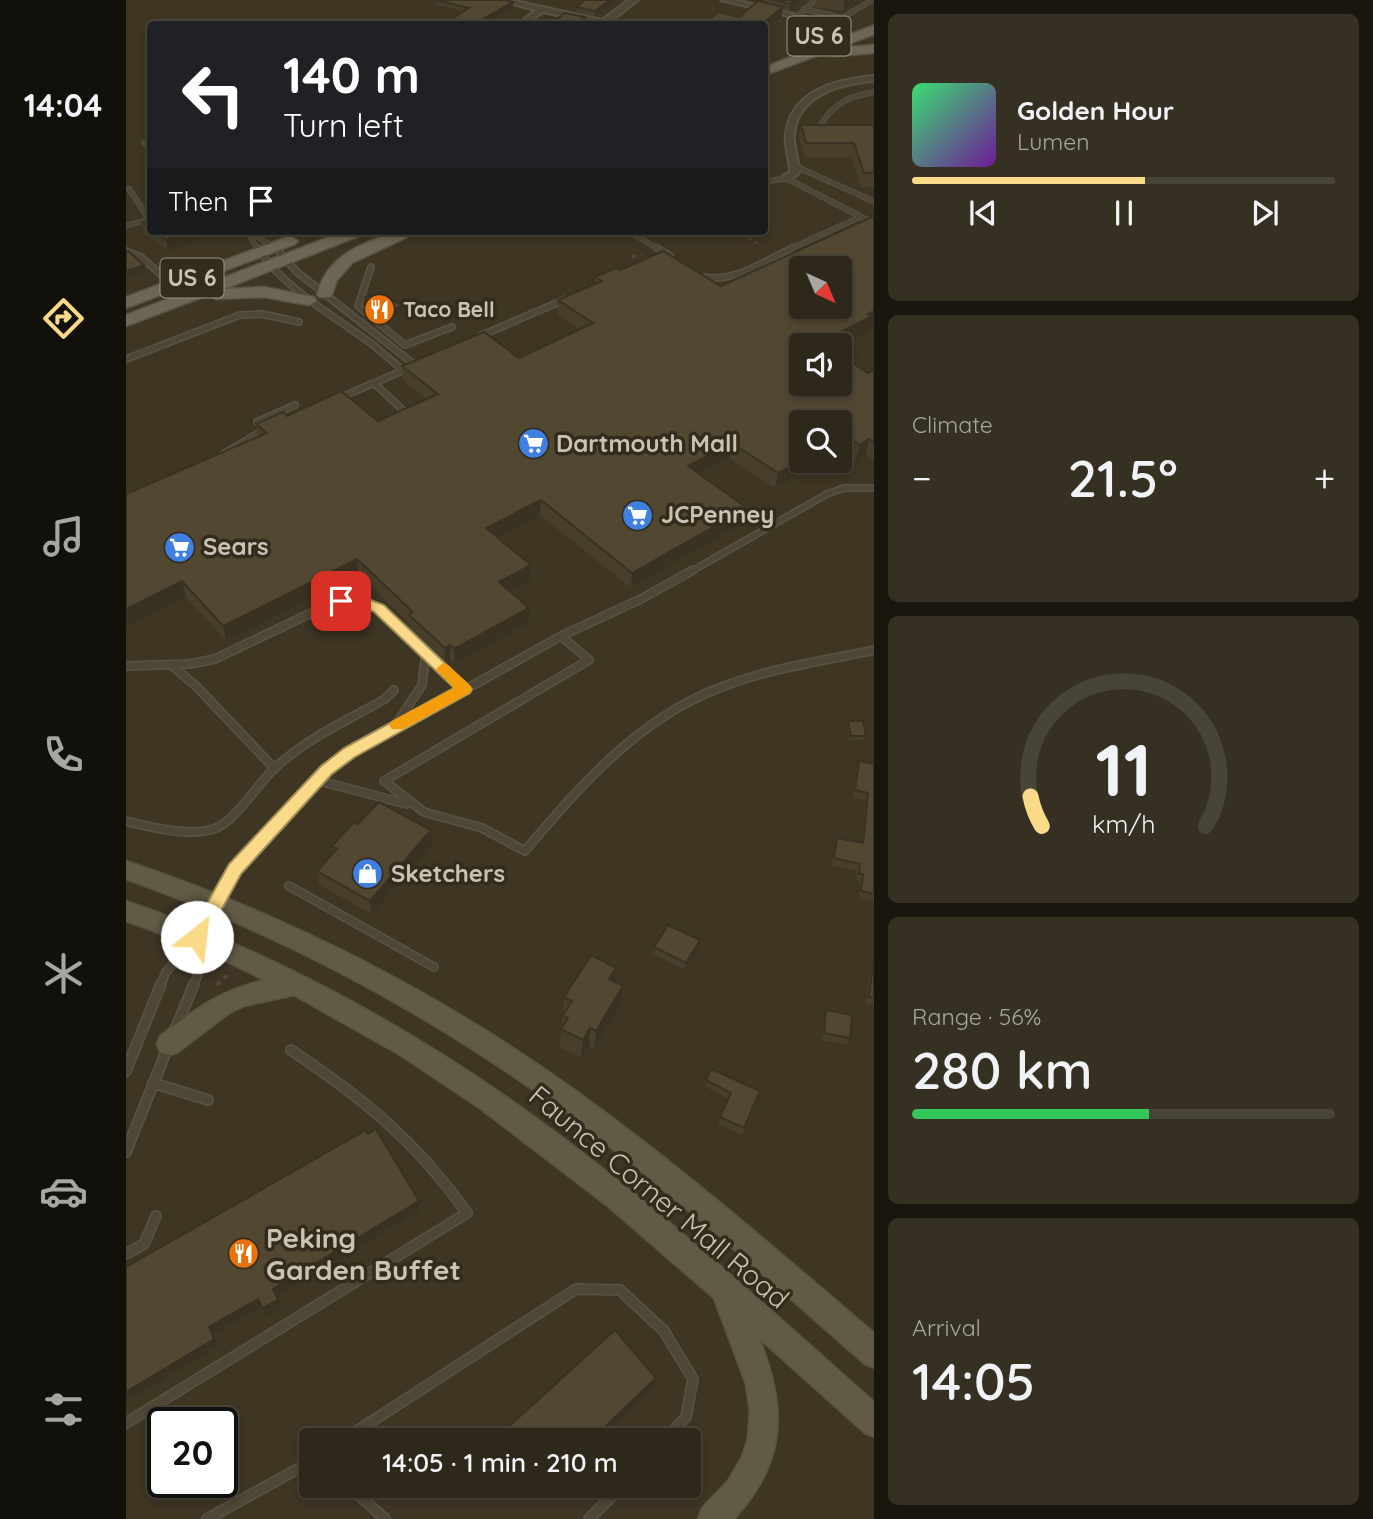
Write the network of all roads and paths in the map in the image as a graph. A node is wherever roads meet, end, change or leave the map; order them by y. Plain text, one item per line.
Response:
1 (500, 0) edge
2 (634, 0) edge
3 (725, 0) edge
4 (760, 0) edge
5 (815, 0) edge
6 (872, 0) edge
7 (752, 6) junction
8 (804, 9) junction
9 (541, 10) junction
10 (874, 15) edge
11 (797, 16) junction
12 (526, 21) edge
13 (592, 21) edge
14 (610, 21) edge
15 (839, 23) junction
16 (874, 29) edge
17 (874, 49) edge
18 (768, 56) edge
19 (798, 58) junction
20 (768, 70) edge
21 (874, 78) edge
22 (874, 92) edge
23 (809, 134) edge
24 (816, 134) junction
25 (827, 134) edge
26 (144, 143) dead end
27 (147, 146) edge
28 (795, 166) junction
29 (786, 178) junction
30 (768, 181) edge
31 (129, 189) dead end
32 (874, 202) edge
33 (147, 216) edge
34 (860, 217) junction
35 (147, 220) edge
36 (874, 224) edge
37 (126, 226) edge
38 (250, 235) edge
39 (259, 235) edge
40 (310, 235) edge
41 (347, 235) edge
42 (402, 235) edge
43 (744, 235) edge
44 (637, 236) edge
45 (760, 245) dead end
46 (126, 251) edge
47 (280, 253) junction
48 (632, 257) dead end
49 (646, 257) edge
50 (263, 260) junction
51 (677, 261) edge
52 (371, 267) dead end
53 (695, 272) edge
54 (173, 285) junction
55 (326, 294) junction
56 (192, 296) junction
57 (571, 297) edge
58 (307, 300) junction
59 (126, 303) edge
60 (126, 321) edge
61 (299, 323) dead end
62 (452, 327) dead end
63 (472, 340) edge
64 (126, 359) edge
65 (424, 361) edge
66 (415, 365) junction
67 (403, 370) junction
68 (374, 383) junction
69 (331, 402) edge
70 (295, 405) dead end
71 (404, 411) edge
72 (257, 422) edge
73 (275, 425) edge
74 (214, 458) edge
75 (874, 488) edge
76 (561, 636) junction
77 (874, 650) edge
78 (426, 652) junction
79 (170, 664) junction
80 (126, 666) edge
81 (464, 689) junction
82 (394, 690) dead end
83 (395, 727) junction
84 (274, 768) junction
85 (316, 780) junction
86 (411, 805) junction
87 (126, 821) edge
88 (126, 870) edge
89 (289, 886) dead end
90 (217, 903) junction
91 (126, 911) edge
92 (197, 937) junction
93 (434, 967) dead end
94 (227, 975) dead end
95 (208, 978) dead end
96 (294, 984) junction
97 (217, 985) junction
98 (225, 991) dead end
99 (169, 1044) junction
100 (291, 1050) dead end
101 (126, 1071) edge
102 (153, 1083) junction
103 (208, 1100) dead end
104 (126, 1152) edge
105 (156, 1216) dead end
106 (126, 1254) edge
107 (725, 1289) junction
108 (873, 1350) edge
109 (126, 1423) edge
110 (874, 1423) edge
111 (362, 1428) edge
112 (675, 1428) edge
113 (299, 1468) edge
114 (362, 1498) edge
115 (610, 1498) edge
116 (207, 1519) edge
117 (385, 1519) edge
118 (589, 1519) edge
119 (713, 1519) edge

1 - 9 street
2 - 14 street
3 - 7 street
4 - 7 lane
5 - 8 lane
6 - 15 lane
7 - 11 street
8 - 11 lane
8 - 15 lane
9 - 12 street
9 - 13 street
10 - 15 main road, US 6
11 - 15 street
15 - 18 main road, US 6
16 - 19 main road, US 6
17 - 19 main road
19 - 20 main road, US 6
21 - 28 street
22 - 24 lane
23 - 24 lane
24 - 25 lane
26 - 27 lane
28 - 29 street
28 - 32 lane
29 - 30 lane
29 - 34 lane
31 - 33 lane
34 - 36 lane
34 - 53 lane
35 - 37 lane
38 - 50 lane
39 - 47 lane
40 - 47 main road, US 6
41 - 47 main road, US 6
42 - 55 main road
43 - 45 path
44 - 51 lane
46 - 54 lane
47 - 50 main road, US 6
47 - 55 lane
48 - 49 path
50 - 54 main road, US 6
50 - 56 main road, US 6
50 - 58 lane
52 - 62 lane
54 - 59 main road, US 6
55 - 66 lane
56 - 58 main road
56 - 60 main road, US 6
57 - 63 lane
58 - 67 lane
61 - 64 lane
65 - 66 lane
66 - 67 lane
67 - 68 lane
68 - 69 lane
68 - 71 lane
70 - 72 lane
73 - 74 lane
75 - 76 lane
76 - 81 lane
76 - 86 lane
77 - 86 lane
78 - 79 lane
78 - 81 lane
78 - 83 lane
79 - 80 lane
79 - 84 lane
81 - 83 lane
82 - 84 lane
83 - 85 lane
84 - 87 lane
85 - 86 lane
85 - 90 lane
88 - 90 main road, Faunce Corner Mall Road
89 - 93 lane
90 - 92 lane
90 - 108 main road, Faunce Corner Mall Road
91 - 92 main road, Faunce Corner Mall Road
92 - 96 main road, Faunce Corner Mall Road
92 - 99 lane
92 - 101 lane
94 - 97 path
95 - 97 path
96 - 99 main road
96 - 107 main road, Faunce Corner Mall Road
97 - 98 path
99 - 102 lane
100 - 109 lane
102 - 103 lane
102 - 104 lane
105 - 106 lane
107 - 110 main road, Faunce Corner Mall Road
107 - 119 main road
111 - 112 lane
113 - 116 lane
114 - 117 lane
115 - 118 lane

